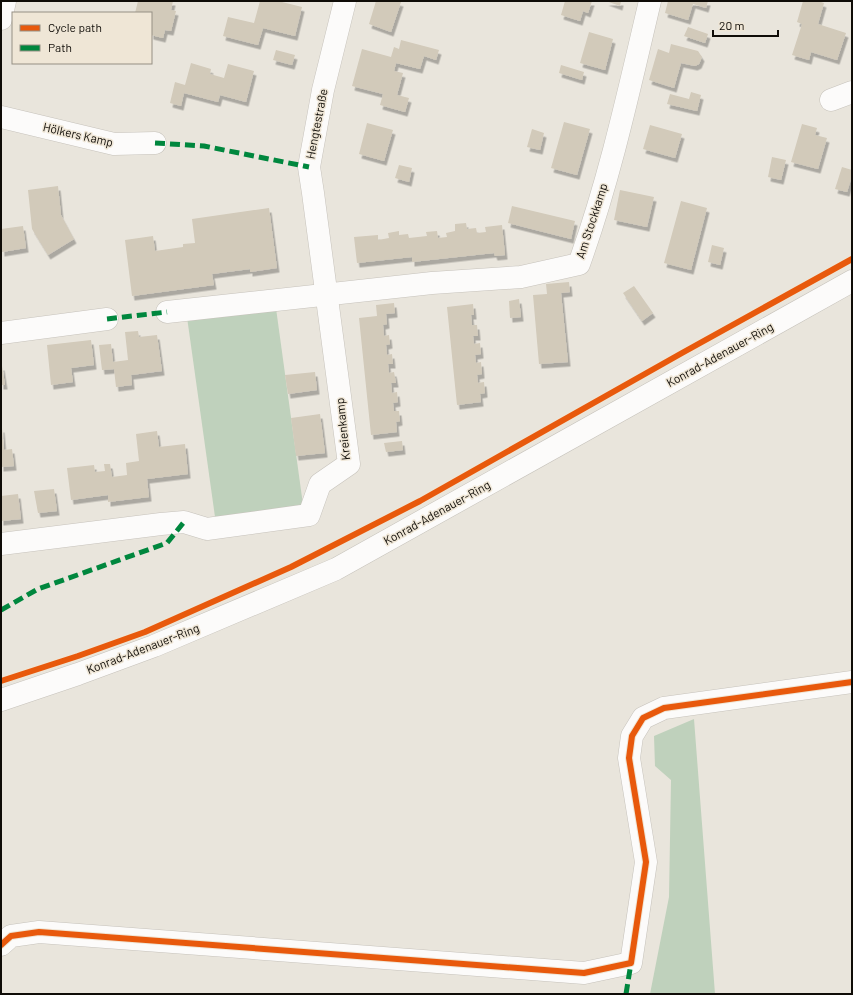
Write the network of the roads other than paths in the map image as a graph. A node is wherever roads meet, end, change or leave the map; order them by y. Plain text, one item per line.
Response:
1 (5, 1) edge
2 (345, 1) edge
3 (650, 1) edge
4 (1, 19) edge
5 (852, 92) edge
6 (831, 100) dead end
7 (1, 117) edge
8 (155, 143) dead end
9 (852, 281) edge
10 (326, 295) junction
11 (168, 312) dead end
12 (107, 318) dead end
13 (1, 333) edge
14 (1, 544) edge
15 (852, 682) edge
16 (1, 700) edge
17 (1, 945) edge

1 - 4 street
2 - 10 street, Hengtestraße
3 - 10 street, Am Stockkamp
5 - 6 street
7 - 8 street, Hölkers Kamp
9 - 16 street, Konrad-Adenauer-Ring
10 - 11 street
10 - 14 street, Kreienkamp
12 - 13 street
15 - 17 street

